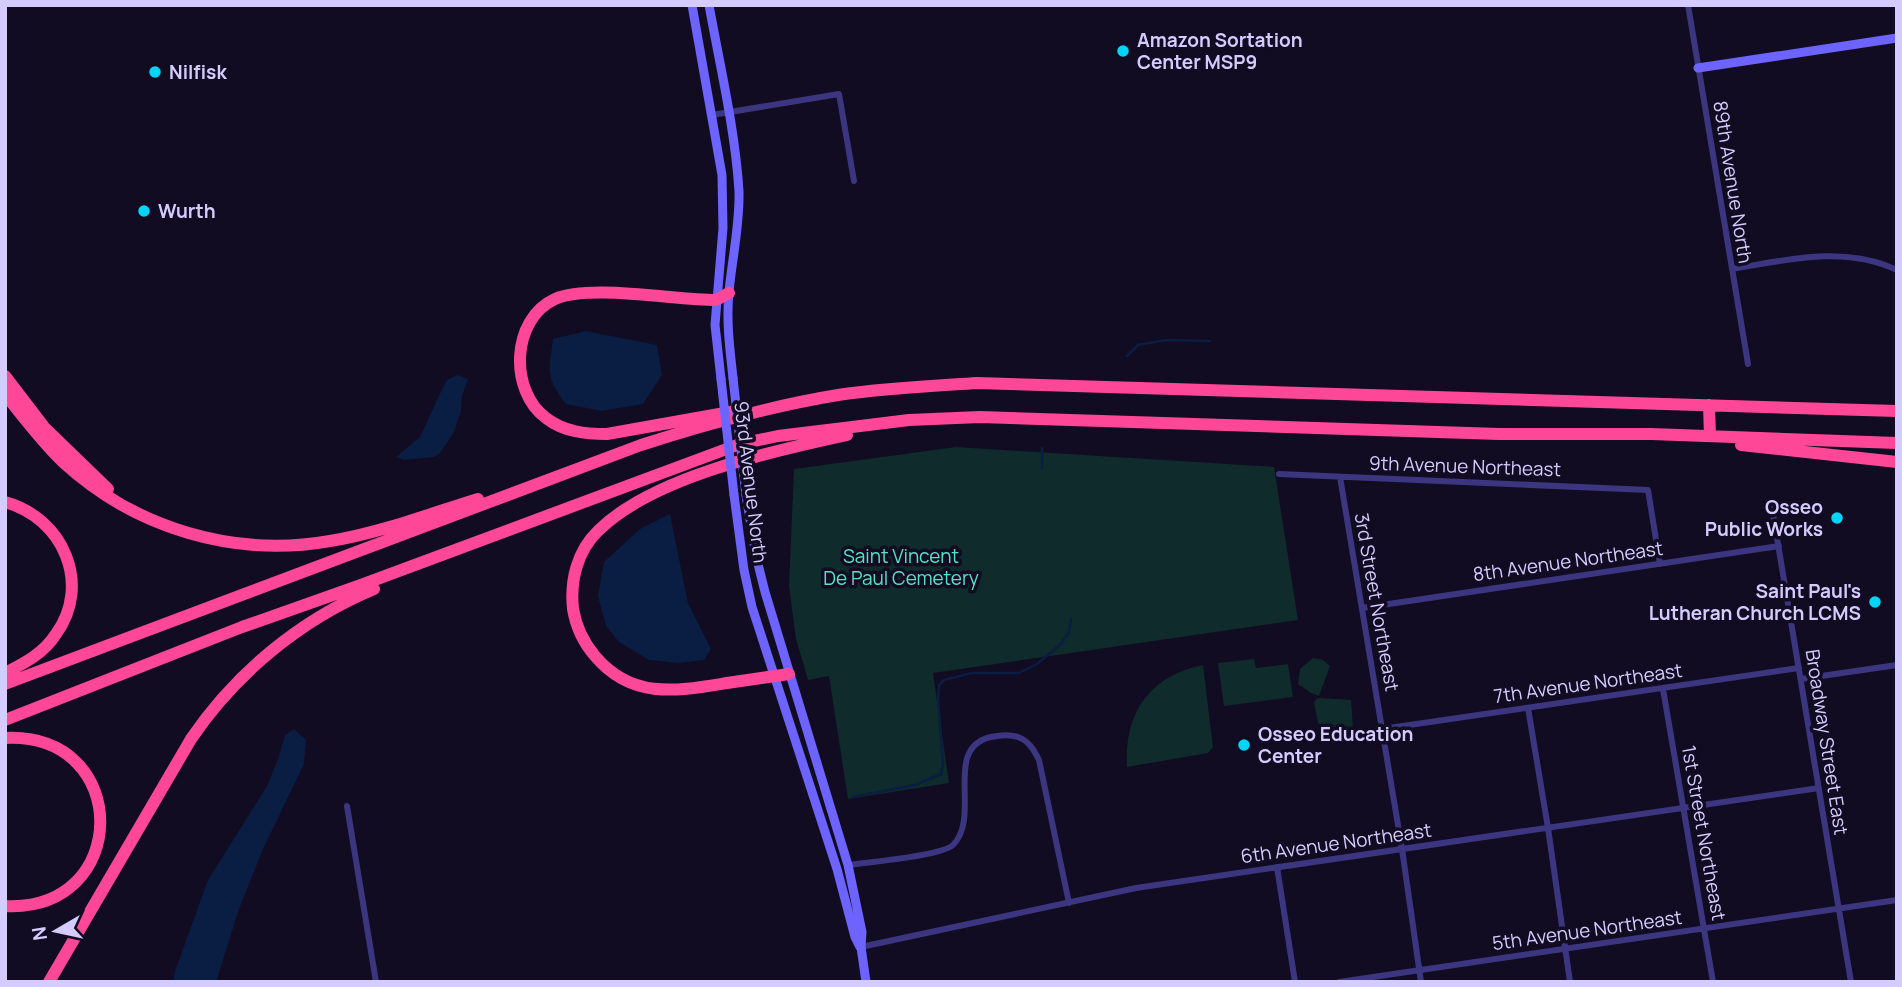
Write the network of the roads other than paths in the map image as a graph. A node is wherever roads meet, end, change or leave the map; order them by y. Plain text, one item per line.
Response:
1 (692, 5) edge
2 (709, 5) edge
3 (1688, 5) edge
4 (1897, 38) edge
5 (1698, 68) junction
6 (729, 112) junction
7 (712, 115) junction
8 (854, 181) dead end
9 (1732, 269) junction
10 (1897, 270) edge
11 (729, 293) junction
12 (716, 300) junction
13 (1748, 364) dead end
14 (5, 376) edge
15 (5, 394) edge
16 (1709, 405) junction
17 (771, 408) junction
18 (1897, 411) edge
19 (909, 421) junction
20 (1651, 434) junction
21 (1710, 436) junction
22 (1897, 443) edge
23 (1897, 462) edge
24 (1279, 474) dead end
25 (1340, 477) junction
26 (549, 480) junction
27 (5, 502) edge
28 (122, 505) junction
29 (1772, 508) dead end
30 (502, 532) junction
31 (1779, 546) junction
32 (1660, 564) junction
33 (1362, 608) junction
34 (1897, 665) edge
35 (1799, 667) junction
36 (5, 673) edge
37 (789, 674) junction
38 (774, 677) junction
39 (1801, 679) junction
40 (5, 684) edge
41 (1663, 689) junction
42 (1528, 708) junction
43 (5, 720) edge
44 (1382, 729) junction
45 (5, 738) edge
46 (1819, 788) junction
47 (347, 806) dead end
48 (1683, 808) junction
49 (1548, 828) junction
50 (1402, 849) junction
51 (849, 865) junction
52 (1277, 867) junction
53 (1897, 900) edge
54 (1069, 903) junction
55 (5, 906) edge
56 (1839, 909) junction
57 (1704, 929) junction
58 (861, 947) junction
59 (1565, 949) junction
60 (1420, 970) junction
61 (49, 982) edge
62 (376, 982) edge
63 (866, 982) edge
64 (1295, 982) edge
65 (1339, 982) edge
66 (1422, 982) edge
67 (1570, 982) edge
68 (1713, 982) edge
69 (1851, 982) edge

1 - 7 street, 93rd Avenue North
2 - 6 street, 93rd Avenue North
3 - 5 street, 89th Avenue North
4 - 5 street
5 - 9 street, 89th Avenue North
6 - 7 street
6 - 8 street
6 - 11 street, 93rd Avenue North
7 - 12 street, 93rd Avenue North
9 - 10 street
9 - 13 street, 89th Avenue North
11 - 12 highway
11 - 37 street, 93rd Avenue North, bridge
12 - 17 highway
12 - 38 street, 93rd Avenue North, bridge
14 - 28 highway
15 - 28 highway
16 - 17 highway
16 - 18 highway
16 - 21 highway
17 - 26 highway
19 - 20 highway
19 - 30 highway
19 - 38 highway
20 - 21 highway
20 - 23 highway
21 - 22 highway
24 - 25 street, 9th Avenue Northeast
25 - 32 street, 9th Avenue Northeast
25 - 33 street, 3rd Street Northeast
26 - 28 highway
26 - 40 highway
27 - 36 highway
29 - 31 street, Broadway Street East
30 - 43 highway
30 - 61 highway
31 - 32 street, 8th Avenue Northeast
31 - 35 street, Broadway Street East
32 - 33 street, 8th Avenue Northeast
33 - 44 street, 3rd Street Northeast
34 - 39 street
35 - 39 street, Broadway Street East
35 - 41 street, 7th Avenue Northeast
37 - 38 highway
37 - 51 street, 93rd Avenue North
38 - 58 street, 93rd Avenue North
39 - 46 street, Broadway Street East
41 - 42 street, 7th Avenue Northeast
41 - 48 street, 1st Street Northeast
42 - 44 street, 7th Avenue Northeast
42 - 49 street
44 - 50 street, 3rd Street Northeast
45 - 55 highway
46 - 48 street, 6th Avenue Northeast
46 - 56 street, Broadway Street East
47 - 62 street
48 - 49 street, 6th Avenue Northeast
48 - 57 street, 1st Street Northeast
49 - 50 street, 6th Avenue Northeast
49 - 59 street
50 - 52 street, 6th Avenue Northeast
50 - 60 street, 3rd Street Northeast
51 - 54 street
51 - 58 street, 93rd Avenue North
52 - 54 street, 6th Avenue Northeast
52 - 64 street
53 - 56 street, 5th Avenue Northeast
54 - 58 street, 6th Avenue Northeast
56 - 57 street, 5th Avenue Northeast
56 - 69 street, Broadway Street East
57 - 59 street, 5th Avenue Northeast
57 - 68 street, 1st Street Northeast
58 - 63 street, 93rd Avenue North
59 - 60 street, 5th Avenue Northeast
59 - 67 street
60 - 65 street, 5th Avenue Northeast
60 - 66 street, 3rd Street Northeast

